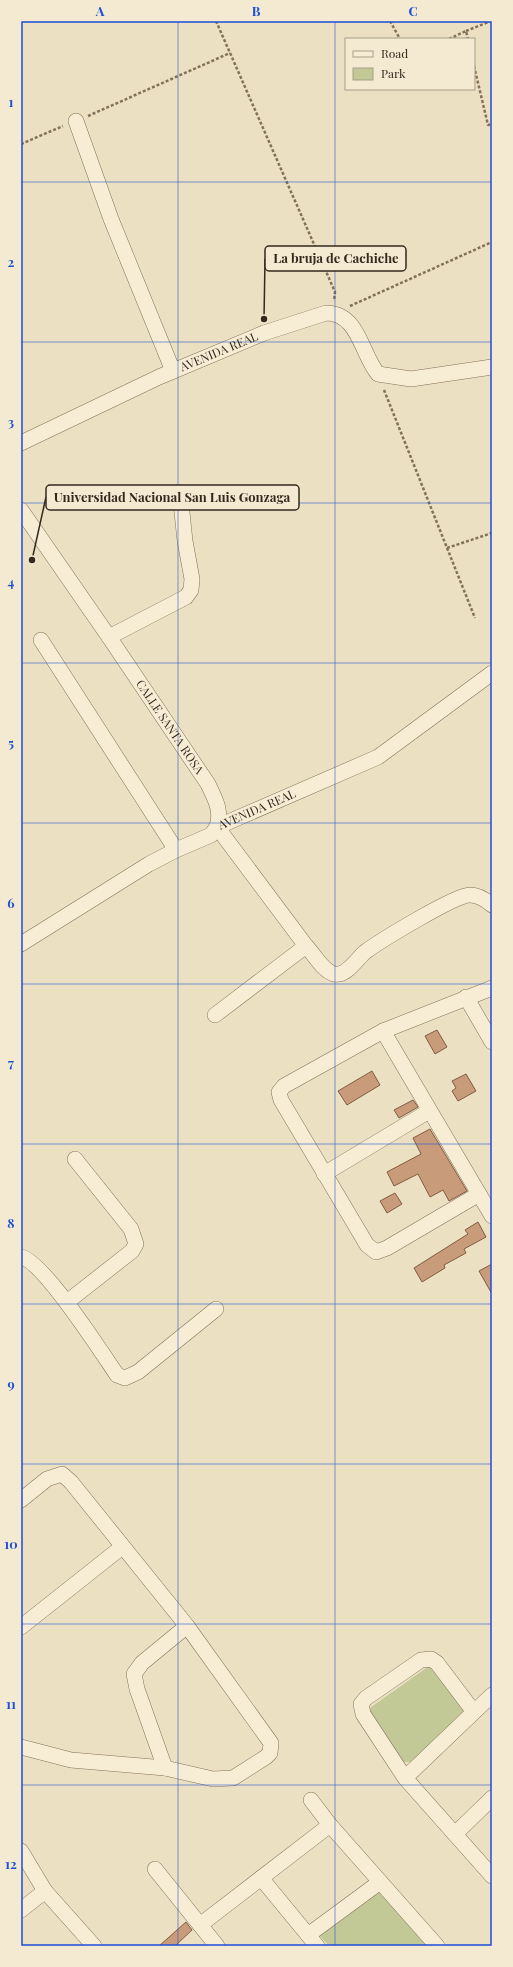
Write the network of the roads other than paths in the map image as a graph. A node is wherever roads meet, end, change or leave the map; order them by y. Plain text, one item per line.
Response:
1 (76, 121) road end
2 (492, 367) edge
3 (173, 371) junction
4 (21, 443) edge
5 (181, 503) dead end
6 (21, 510) edge
7 (109, 637) junction
8 (41, 640) dead end
9 (492, 674) edge
10 (217, 827) junction
11 (176, 850) junction
12 (492, 905) edge
13 (21, 944) edge
14 (306, 946) junction
15 (492, 988) edge
16 (466, 997) junction
17 (215, 1015) dead end
18 (383, 1031) junction
19 (492, 1042) edge
20 (429, 1111) junction
21 (75, 1159) dead end
22 (324, 1174) junction
23 (479, 1194) junction
24 (492, 1216) edge
25 (21, 1256) edge
26 (67, 1302) junction
27 (216, 1309) dead end
28 (21, 1500) edge
29 (122, 1546) junction
30 (187, 1626) junction
31 (21, 1627) edge
32 (492, 1695) edge
33 (474, 1712) junction
34 (21, 1747) edge
35 (166, 1768) junction
36 (406, 1778) junction
37 (492, 1798) edge
38 (311, 1800) dead end
39 (330, 1825) junction
40 (455, 1834) junction
41 (21, 1851) edge
42 (155, 1869) dead end
43 (492, 1876) edge
44 (261, 1878) junction
45 (380, 1882) junction
46 (45, 1891) junction
47 (21, 1910) edge
48 (200, 1925) junction
49 (312, 1941) edge
50 (94, 1946) edge
51 (217, 1946) edge
52 (437, 1946) edge

1 - 3 street
2 - 3 street, AVENIDA REAL
3 - 4 street, AVENIDA REAL
5 - 7 street
6 - 7 street, CALLE SANTA ROSA
7 - 10 street, CALLE SANTA ROSA
8 - 11 street
9 - 10 street, AVENIDA REAL
10 - 11 street, AVENIDA REAL
10 - 14 street
11 - 13 street, AVENIDA REAL
12 - 14 street
14 - 17 street
15 - 16 street
16 - 18 street
16 - 19 street
18 - 20 street
18 - 22 street
20 - 22 street
20 - 23 street
21 - 26 street
22 - 23 street
23 - 24 street
25 - 26 street
26 - 27 street
28 - 29 street
29 - 30 street
29 - 31 street
30 - 35 street
30 - 35 street
32 - 33 street
33 - 36 street
33 - 36 street
34 - 35 street
36 - 40 street
37 - 40 street
38 - 39 street
39 - 44 street
39 - 45 street
40 - 43 street
41 - 46 street
42 - 48 street
44 - 48 street
44 - 49 street
45 - 49 street
45 - 52 street
46 - 47 street
46 - 50 street
48 - 51 street

